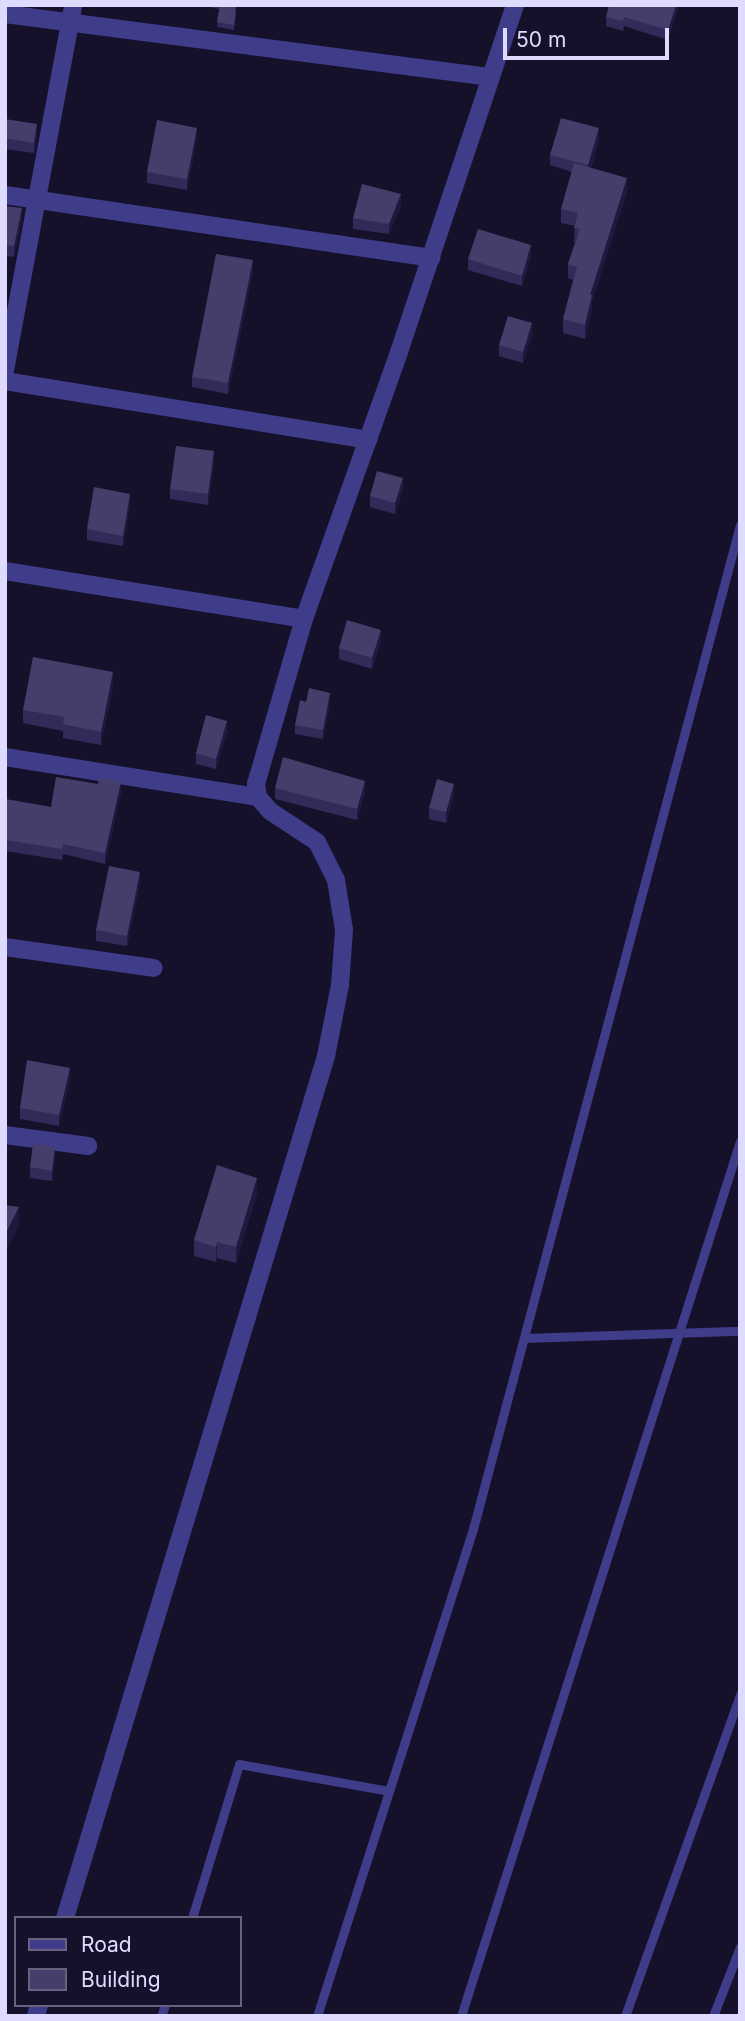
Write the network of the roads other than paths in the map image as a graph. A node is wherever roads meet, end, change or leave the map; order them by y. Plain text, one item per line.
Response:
1 (515, 5) edge
2 (5, 14) edge
3 (71, 14) edge
4 (491, 77) junction
5 (5, 194) edge
6 (37, 198) junction
7 (431, 258) junction
8 (5, 370) edge
9 (5, 381) edge
10 (368, 440) junction
11 (740, 525) edge
12 (5, 570) edge
13 (304, 619) junction
14 (5, 757) edge
15 (258, 797) junction
16 (5, 947) edge
17 (154, 968) dead end
18 (5, 1135) edge
19 (740, 1141) edge
20 (88, 1146) dead end
21 (740, 1331) edge
22 (678, 1335) junction
23 (524, 1338) junction
24 (740, 1695) edge
25 (389, 1791) junction
26 (66, 1916) edge
27 (193, 1916) edge
28 (740, 1947) edge
29 (317, 2016) edge
30 (461, 2016) edge
31 (625, 2016) edge
32 (713, 2016) edge

1 - 4 street
2 - 3 street
3 - 4 street
3 - 6 street
4 - 7 street
5 - 6 street
6 - 7 street
6 - 8 street
7 - 10 street
9 - 10 street
10 - 13 street
11 - 23 lane
12 - 13 street
13 - 15 street
14 - 15 street
15 - 26 street
16 - 17 street
18 - 20 street
19 - 22 lane
21 - 22 lane
22 - 23 lane
22 - 30 lane
23 - 25 lane
24 - 31 lane
25 - 27 lane
25 - 29 lane
28 - 32 lane

